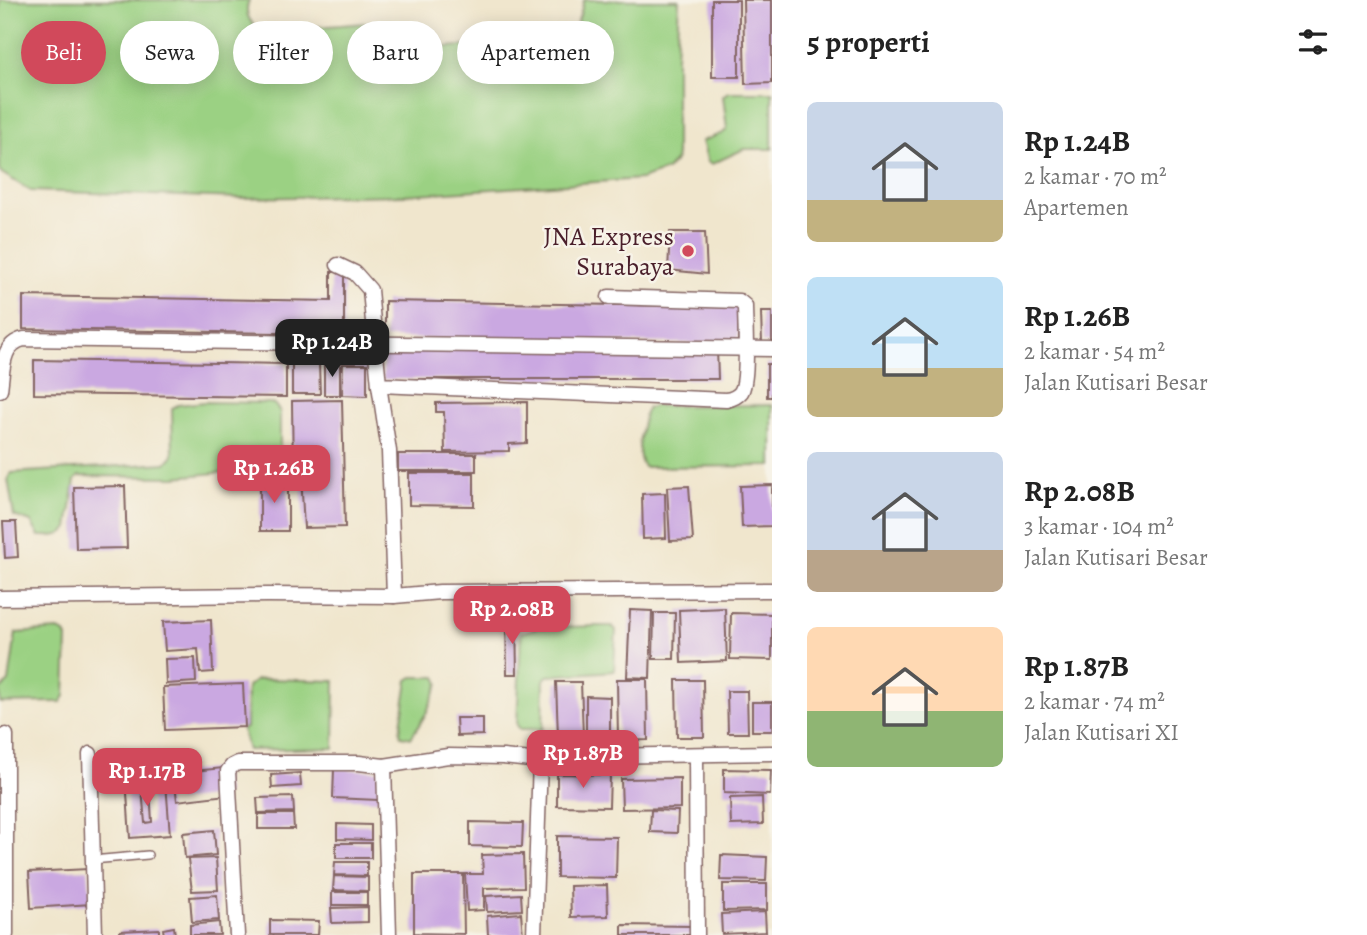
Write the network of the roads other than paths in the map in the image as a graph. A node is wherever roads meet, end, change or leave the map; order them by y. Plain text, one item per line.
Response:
1 (338, 265) dead end
2 (609, 298) dead end
3 (374, 343) junction
4 (746, 347) junction
5 (772, 349) edge
6 (379, 385) junction
7 (0, 390) edge
8 (772, 590) edge
9 (394, 596) junction
10 (0, 598) edge
11 (6, 735) dead end
12 (772, 753) edge
13 (90, 754) dead end
14 (696, 756) junction
15 (540, 761) junction
16 (384, 766) junction
17 (148, 855) dead end
18 (92, 860) junction
19 (6, 935) edge
20 (95, 935) edge
21 (237, 935) edge
22 (389, 935) edge
23 (534, 935) edge
24 (697, 935) edge

1 - 3 street
2 - 4 street
3 - 4 street
3 - 6 street
3 - 7 street
4 - 5 street
4 - 6 street
6 - 9 street
8 - 9 street
9 - 10 street
11 - 19 street
12 - 14 street
13 - 18 street
14 - 15 street
14 - 24 street
15 - 16 street
15 - 23 street
16 - 21 street
16 - 22 street
17 - 18 lane
18 - 20 street

